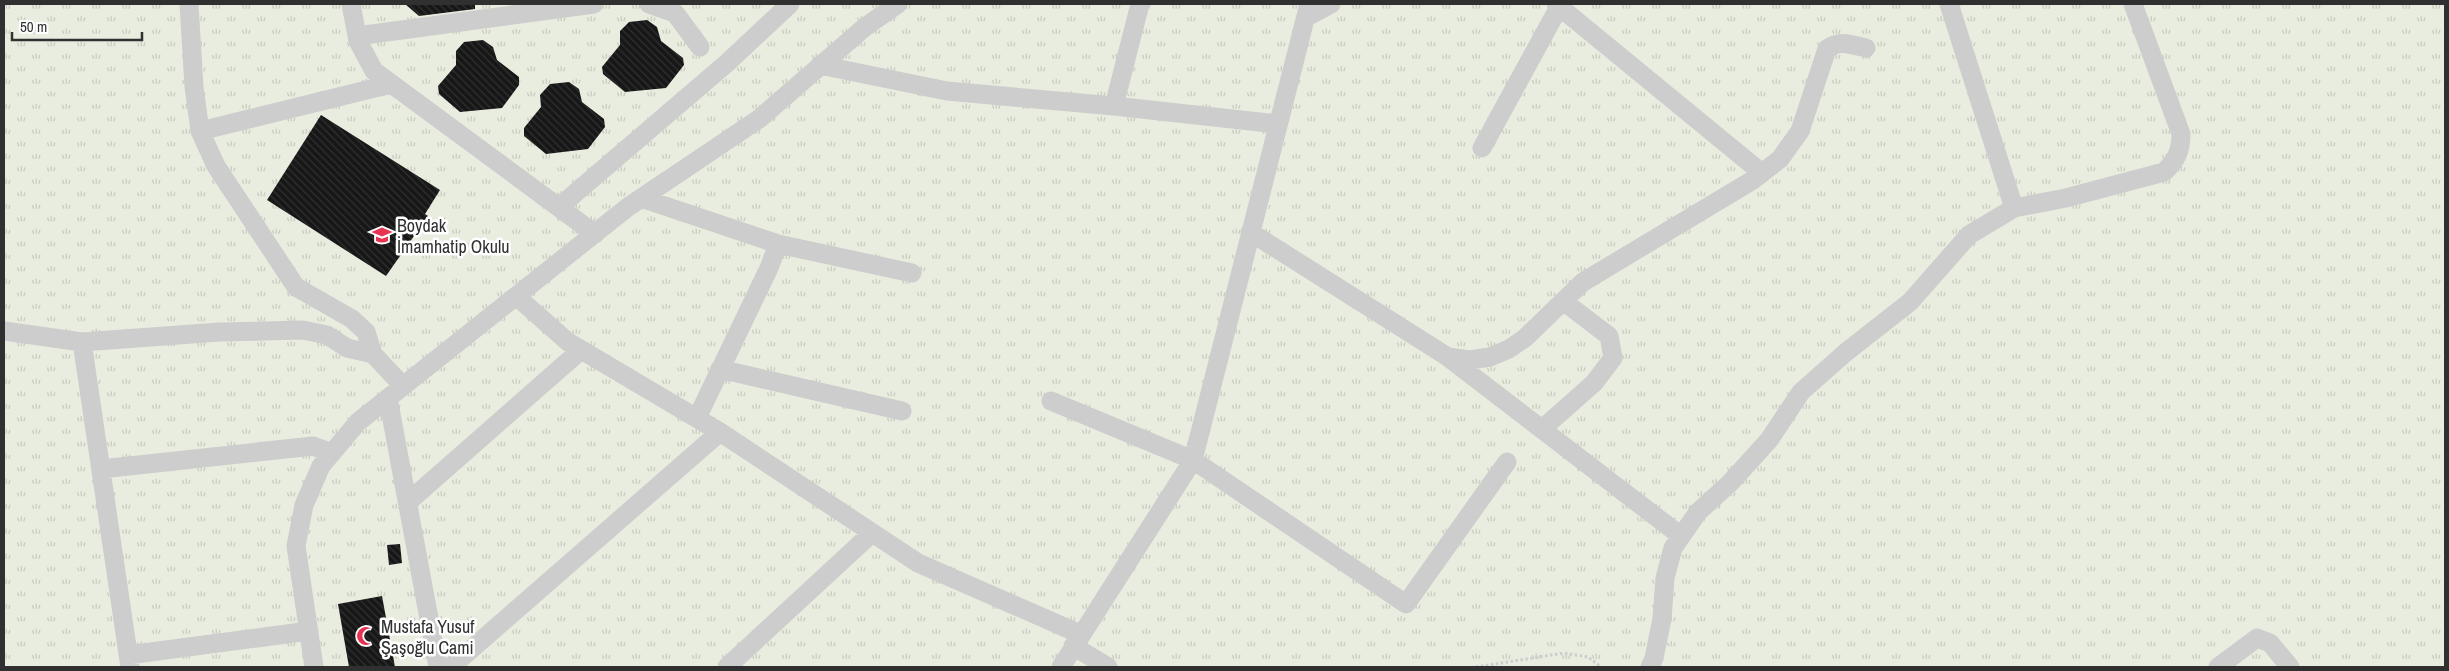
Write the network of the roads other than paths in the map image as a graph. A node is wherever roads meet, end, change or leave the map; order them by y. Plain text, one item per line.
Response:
1 (189, 4) edge
2 (351, 4) edge
3 (594, 4) edge
4 (649, 4) edge
5 (790, 4) edge
6 (898, 4) edge
7 (1140, 4) edge
8 (1331, 4) edge
9 (1949, 4) edge
10 (2134, 4) edge
11 (1557, 6) edge
12 (1308, 10) edge
13 (357, 36) junction
14 (700, 46) dead end
15 (1866, 48) dead end
16 (820, 65) junction
17 (391, 84) junction
18 (1114, 106) junction
19 (1278, 124) junction
20 (200, 131) junction
21 (1482, 148) dead end
22 (1762, 173) junction
23 (641, 198) junction
24 (559, 207) junction
25 (2014, 208) junction
26 (1250, 232) junction
27 (595, 234) junction
28 (778, 244) junction
29 (912, 273) dead end
30 (516, 296) junction
31 (1563, 301) junction
32 (4, 331) edge
33 (82, 342) junction
34 (581, 350) junction
35 (373, 354) junction
36 (1448, 358) junction
37 (720, 369) junction
38 (396, 392) junction
39 (1051, 402) dead end
40 (902, 411) dead end
41 (697, 418) junction
42 (1542, 429) junction
43 (720, 432) junction
44 (332, 453) junction
45 (1193, 460) junction
46 (1507, 462) dead end
47 (101, 469) junction
48 (408, 502) junction
49 (872, 533) junction
50 (1681, 536) junction
51 (309, 631) junction
52 (1077, 640) junction
53 (129, 661) edge
54 (314, 667) edge
55 (438, 667) edge
56 (451, 667) edge
57 (727, 667) edge
58 (1060, 667) edge
59 (1108, 667) edge
60 (1650, 667) edge
61 (2218, 667) edge
62 (2290, 667) edge

1 - 20 street
2 - 13 street
3 - 13 street
4 - 14 street
5 - 24 street
6 - 16 street
7 - 18 street
8 - 12 street
9 - 25 street
10 - 25 street
11 - 21 street
11 - 22 street
12 - 19 street
13 - 17 street
15 - 22 street
16 - 18 street
16 - 23 street
17 - 20 street
17 - 24 street
18 - 19 street
19 - 26 street
20 - 35 street
22 - 31 street
23 - 27 street
23 - 28 street
24 - 27 street
25 - 50 street
26 - 36 street
26 - 45 street
27 - 30 street
28 - 29 street
28 - 37 street
30 - 34 street
30 - 38 street
31 - 36 street
31 - 42 street
32 - 33 street
33 - 35 street
33 - 47 street
34 - 41 street
34 - 48 street
35 - 38 street
36 - 42 street
37 - 40 street
37 - 41 street
38 - 44 street
38 - 48 street
39 - 45 street
41 - 43 street
42 - 50 street
43 - 49 street
43 - 56 street
44 - 47 street
44 - 51 street
45 - 46 street
45 - 52 street
47 - 53 street
48 - 55 street
49 - 52 street
49 - 57 street
50 - 60 street
51 - 53 street
51 - 54 street
52 - 58 street
52 - 59 street
61 - 62 street

